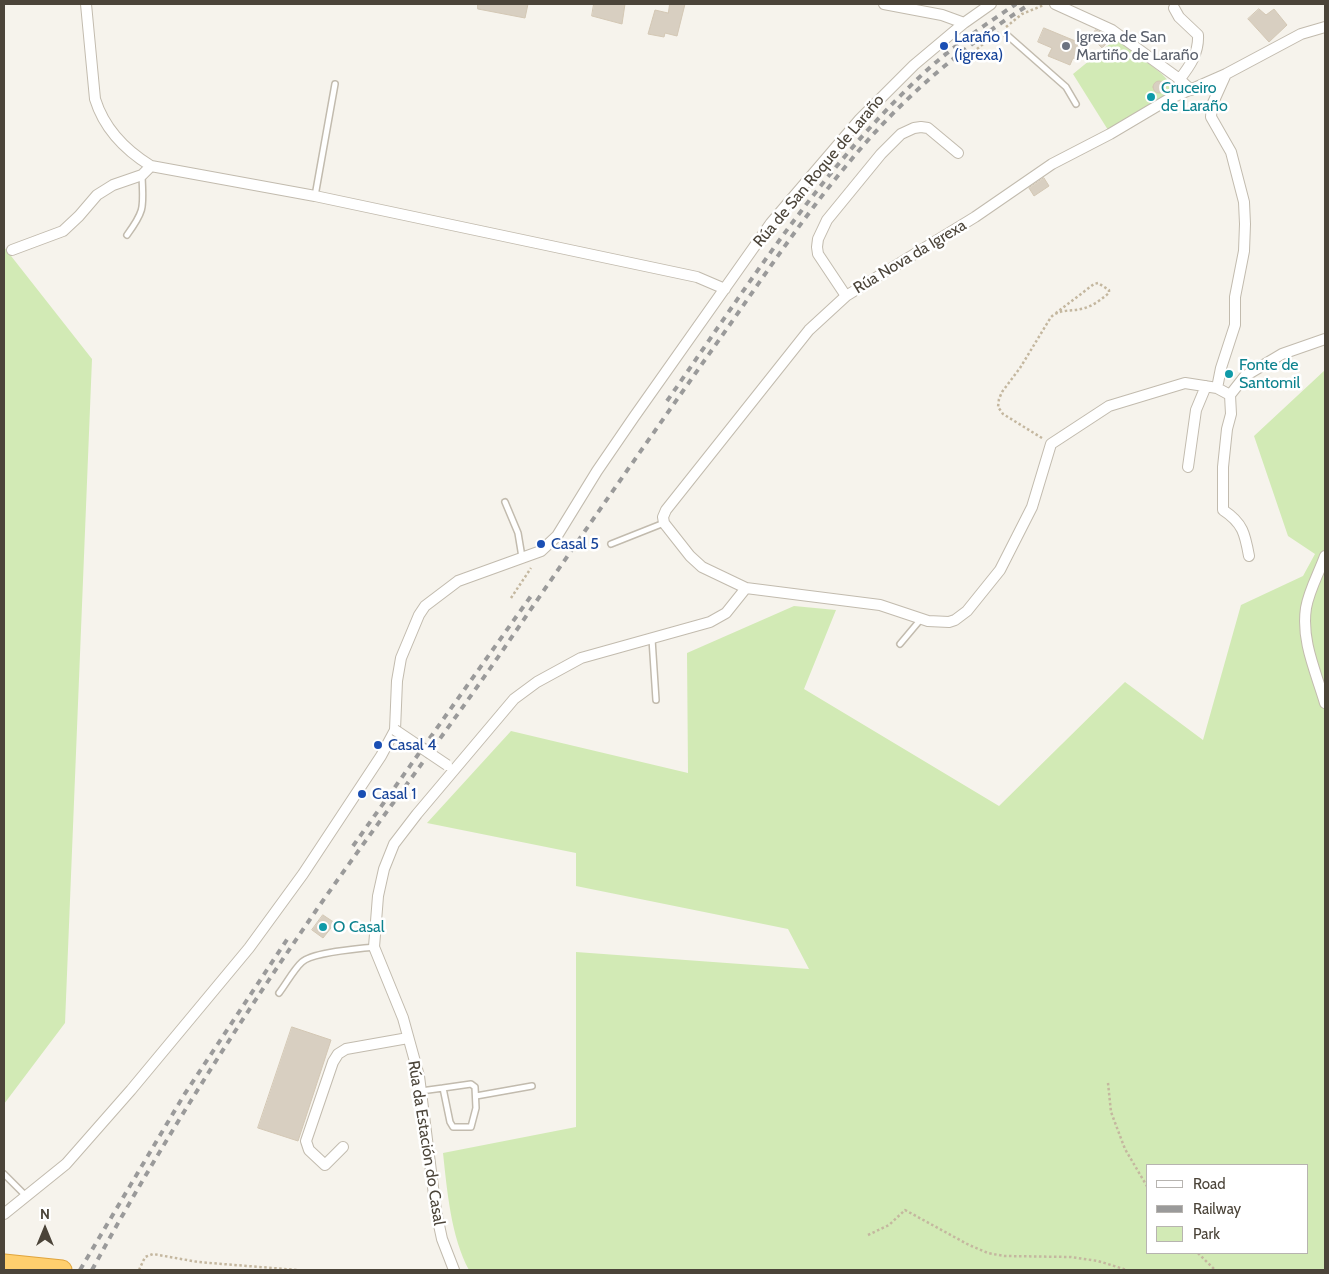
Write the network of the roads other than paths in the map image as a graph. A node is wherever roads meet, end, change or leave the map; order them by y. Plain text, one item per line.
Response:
1 (86, 4) edge
2 (885, 4) edge
3 (991, 4) edge
4 (1055, 4) edge
5 (1174, 8) dead end
6 (964, 23) junction
7 (1325, 27) edge
8 (1007, 35) dead end
9 (1226, 74) junction
10 (1179, 80) junction
11 (335, 84) dead end
12 (1190, 90) junction
13 (1076, 104) dead end
14 (958, 153) dead end
15 (151, 166) junction
16 (142, 175) junction
17 (315, 196) junction
18 (127, 235) dead end
19 (12, 250) dead end
20 (725, 289) junction
21 (846, 296) junction
22 (1325, 339) edge
23 (1206, 386) junction
24 (1217, 388) junction
25 (1230, 395) junction
26 (1188, 467) dead end
27 (505, 502) dead end
28 (664, 523) junction
29 (611, 544) dead end
30 (1249, 556) dead end
31 (1325, 556) edge
32 (522, 558) junction
33 (746, 588) junction
34 (921, 619) junction
35 (652, 639) junction
36 (900, 644) dead end
37 (656, 700) dead end
38 (1325, 703) edge
39 (395, 730) junction
40 (451, 767) junction
41 (374, 947) junction
42 (279, 993) dead end
43 (408, 1038) junction
44 (532, 1086) dead end
45 (443, 1088) junction
46 (421, 1091) junction
47 (476, 1096) junction
48 (343, 1147) dead end
49 (4, 1174) edge
50 (22, 1193) junction
51 (4, 1214) edge
52 (4, 1264) edge
53 (62, 1270) edge
54 (454, 1270) edge

1 - 15 street
2 - 6 street
3 - 6 street, Rúa de San Roque de Laraño
4 - 10 street
5 - 10 street
6 - 20 street, Rúa de San Roque de Laraño
7 - 9 street, Rúa Nova da Igrexa
8 - 13 lane
9 - 12 street, Rúa Nova da Igrexa
9 - 24 street
10 - 12 street
11 - 17 lane
12 - 21 street, Rúa Nova da Igrexa
14 - 21 street
15 - 16 street
15 - 17 street
16 - 18 lane
16 - 19 street
17 - 20 street
20 - 32 street, Rúa de San Roque de Laraño
21 - 28 street, Rúa Nova da Igrexa
22 - 25 street
23 - 24 street
23 - 26 street
23 - 34 street
24 - 25 street
25 - 30 street
27 - 32 lane
28 - 29 lane
28 - 33 street
31 - 38 street
32 - 39 street
33 - 34 street
33 - 35 street, Rúa da Estación do Casal
34 - 36 lane
35 - 37 lane
35 - 40 street, Rúa da Estación do Casal
39 - 40 street, bridge
39 - 50 street
40 - 41 street, Rúa da Estación do Casal
41 - 42 lane
41 - 43 street, Rúa da Estación do Casal
43 - 46 street, Rúa da Estación do Casal
43 - 48 street
44 - 47 lane
45 - 46 lane
45 - 47 lane
45 - 47 lane
46 - 54 street, Rúa da Estación do Casal
49 - 50 lane
50 - 51 street
52 - 53 highway

